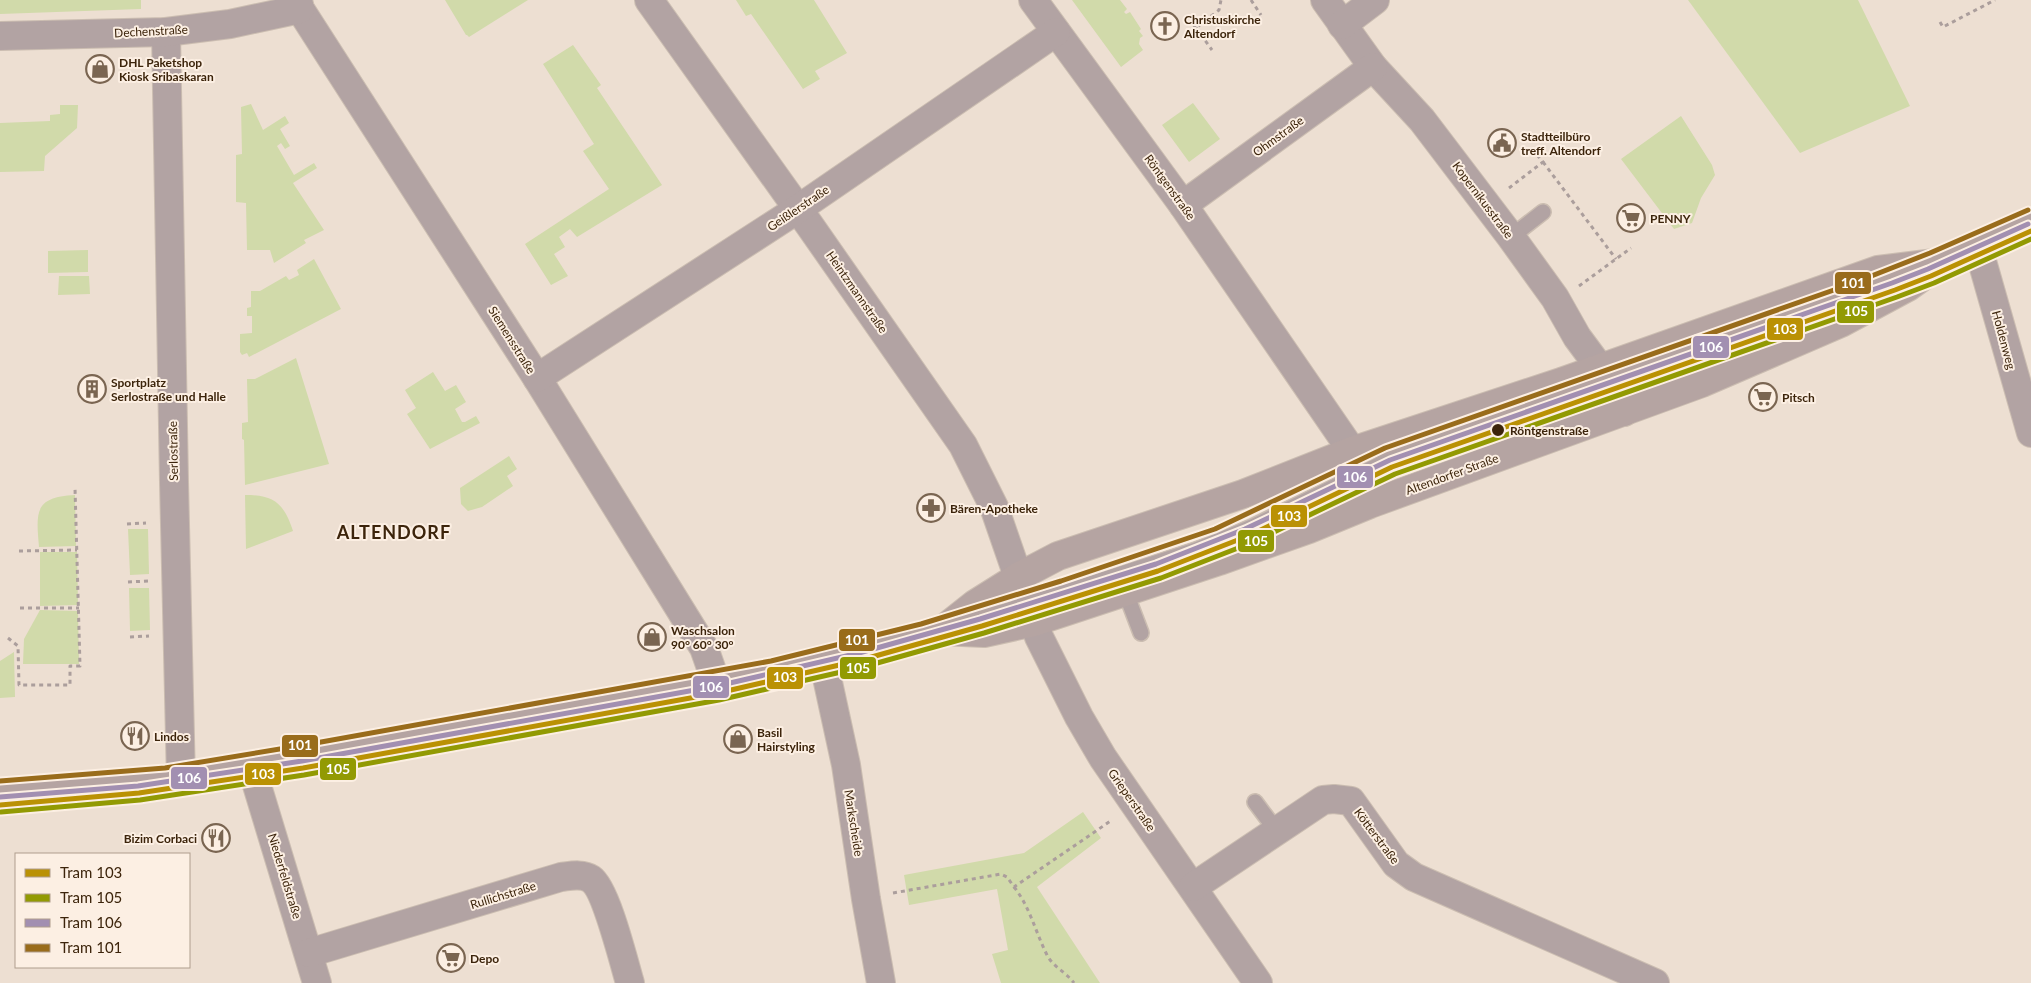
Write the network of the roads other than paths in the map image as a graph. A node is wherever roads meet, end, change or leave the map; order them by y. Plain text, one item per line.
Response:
1 (648, 0) edge
2 (1033, 0) edge
3 (1325, 0) edge
4 (1375, 0) edge
5 (299, 4) edge
6 (1342, 25) junction
7 (166, 32) junction
8 (1056, 32) junction
9 (0, 36) edge
10 (1373, 67) junction
11 (1183, 205) junction
12 (798, 209) junction
13 (1543, 212) dead end
14 (2031, 223) edge
15 (1511, 237) junction
16 (1978, 247) junction
17 (1944, 262) junction
18 (1605, 376) junction
19 (536, 378) junction
20 (1624, 412) junction
21 (2031, 433) edge
22 (1352, 451) junction
23 (1018, 577) junction
24 (1126, 591) junction
25 (1030, 613) junction
26 (941, 631) junction
27 (1141, 633) dead end
28 (824, 664) junction
29 (717, 685) junction
30 (252, 769) junction
31 (181, 780) junction
32 (0, 798) edge
33 (1255, 802) dead end
34 (1276, 830) junction
35 (1194, 887) junction
36 (309, 953) junction
37 (317, 983) edge
38 (630, 983) edge
39 (881, 983) edge
40 (1258, 983) edge
41 (1655, 983) edge

1 - 12 street, Heintzmannstraße
2 - 8 street, Röntgenstraße
3 - 6 street, Kopernikusstraße
4 - 6 street
5 - 7 street, Dechenstraße
5 - 19 street, Siemensstraße
6 - 10 street, Kopernikusstraße
7 - 9 street, Dechenstraße
7 - 31 street, Serlostraße
8 - 11 street, Röntgenstraße
8 - 12 street, Geißlerstraße
10 - 11 street, Ohmstraße
10 - 15 street, Kopernikusstraße
11 - 22 street, Röntgenstraße
12 - 19 street, Geißlerstraße
12 - 23 street, Heintzmannstraße
13 - 15 lane
14 - 16 main road, Altendorfer Straße
15 - 18 street, Kopernikusstraße
16 - 17 main road, Altendorfer Straße
16 - 21 street, Holdenweg
17 - 18 main road, Altendorfer Straße
17 - 20 main road, Altendorfer Straße
18 - 20 street, Kopernikusstraße
18 - 22 main road, Altendorfer Straße
18 - 25 lane
19 - 29 street, Siemensstraße
20 - 24 main road, Altendorfer Straße
22 - 23 main road, Altendorfer Straße
23 - 25 street, Heintzmannstraße
23 - 26 main road, Altendorfer Straße
24 - 25 main road, Altendorfer Straße
24 - 27 lane
25 - 26 main road, Altendorfer Straße
25 - 35 street, Grieperstraße
26 - 28 main road, Altendorfer Straße
28 - 29 main road, Altendorfer Straße
28 - 39 street, Markscheide
29 - 30 main road, Altendorfer Straße
30 - 31 main road, Altendorfer Straße
30 - 36 street, Niederfeldstraße
31 - 32 main road, Altendorfer Straße
33 - 34 lane
34 - 35 street, Kötterstraße
34 - 41 street, Kötterstraße
35 - 40 street, Grieperstraße
36 - 37 street, Niederfeldstraße
36 - 38 street, Rullichstraße

